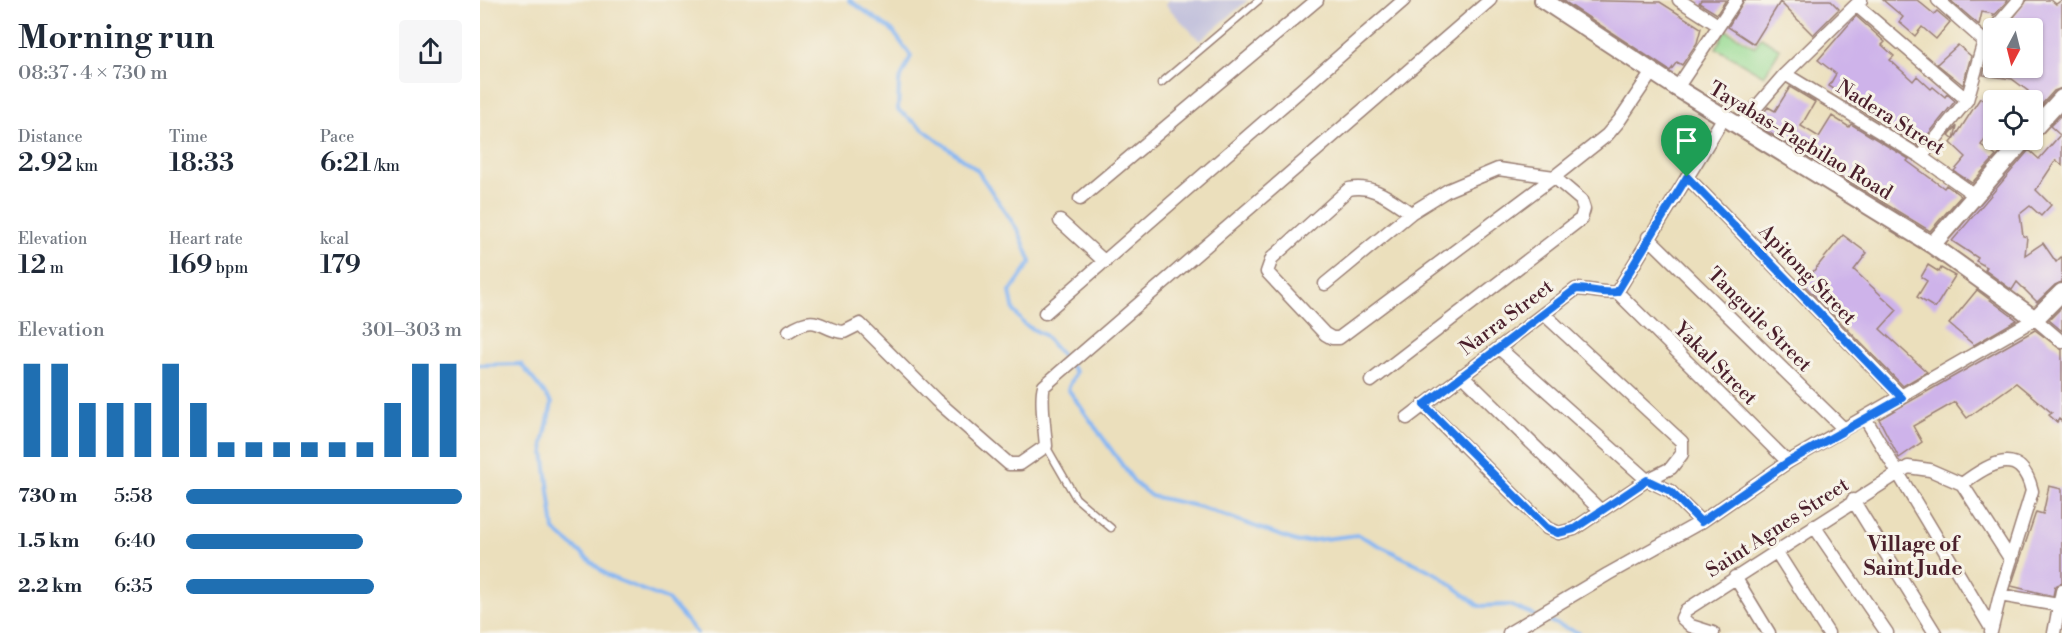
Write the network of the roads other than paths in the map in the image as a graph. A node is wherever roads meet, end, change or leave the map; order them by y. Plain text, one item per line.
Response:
1 (1259, 0) edge
2 (1317, 0) edge
3 (1404, 0) edge
4 (1490, 0) edge
5 (1544, 0) edge
6 (1679, 0) edge
7 (1736, 0) edge
8 (1938, 0) edge
9 (2019, 0) edge
10 (1859, 2) edge
11 (2003, 18) edge
12 (1718, 25) junction
13 (1983, 40) edge
14 (1983, 44) edge
15 (1652, 72) junction
16 (1785, 74) junction
17 (1161, 83) dead end
18 (1677, 88) junction
19 (2062, 98) edge
20 (1967, 100) junction
21 (1724, 117) junction
22 (2043, 118) edge
23 (1740, 126) junction
24 (2015, 150) edge
25 (1921, 157) junction
26 (1554, 177) junction
27 (1687, 177) junction
28 (1976, 196) junction
29 (1080, 200) dead end
30 (1411, 213) junction
31 (1060, 221) dead end
32 (1648, 237) junction
33 (1932, 245) junction
34 (1105, 262) junction
35 (1325, 284) dead end
36 (1617, 292) junction
37 (2062, 292) edge
38 (1045, 313) dead end
39 (1545, 315) junction
40 (2035, 320) junction
41 (789, 331) dead end
42 (2062, 342) edge
43 (1500, 349) junction
44 (1462, 375) junction
45 (1371, 381) dead end
46 (1902, 398) junction
47 (1424, 405) junction
48 (1407, 418) dead end
49 (1865, 418) junction
50 (1844, 429) junction
51 (1046, 446) junction
52 (1788, 462) junction
53 (1897, 472) junction
54 (1647, 480) junction
55 (1962, 484) junction
56 (1853, 500) junction
57 (1600, 510) junction
58 (1701, 522) junction
59 (1814, 526) junction
60 (1111, 528) dead end
61 (1776, 551) junction
62 (2011, 560) junction
63 (1735, 577) junction
64 (2062, 591) edge
65 (2000, 595) junction
66 (2058, 605) junction
67 (1991, 631) edge
68 (1509, 633) edge
69 (1713, 633) edge
70 (1769, 633) edge
71 (1828, 633) edge
72 (1887, 633) edge
73 (1935, 633) edge
74 (2054, 633) edge

1 - 17 lane
2 - 29 street
3 - 34 street
4 - 51 street
5 - 15 main road, Tayabas-Pagbilao Road
6 - 12 street
7 - 12 street
8 - 13 street
9 - 11 street
10 - 16 street
10 - 20 street
12 - 18 street
14 - 20 street
15 - 18 main road, Tayabas-Pagbilao Road
15 - 26 street
16 - 23 street
16 - 25 street, Nadera Street
18 - 21 main road, Tayabas-Pagbilao Road
19 - 22 main road
20 - 25 street
21 - 23 main road, Tayabas-Pagbilao Road
21 - 27 street
23 - 33 main road, Tayabas-Pagbilao Road
24 - 28 main road
25 - 28 street, Nadera Street
26 - 30 street
26 - 30 street
26 - 45 street
27 - 32 street
27 - 46 street, Apitong Street
28 - 33 main road
30 - 35 street
31 - 34 street
32 - 36 street
32 - 50 street, Tanguile Street
33 - 40 main road, Tayabas-Pagbilao Road
34 - 38 street
36 - 39 street, Narra Street
36 - 52 street, Yakal Street
37 - 40 main road
39 - 43 street, Narra Street
39 - 54 street
40 - 42 street
40 - 46 street
41 - 51 street
43 - 44 street, Narra Street
43 - 54 street
44 - 47 street, Narra Street
44 - 57 street
46 - 49 street
47 - 48 street, Narra Street
47 - 57 street
49 - 50 street
49 - 53 street
50 - 52 street
51 - 60 lane
52 - 58 street
53 - 55 street
53 - 56 street, Saint Agnes Street
53 - 67 street
54 - 57 street
54 - 58 street
55 - 62 street
55 - 62 street
56 - 59 street, Saint Agnes Street
56 - 73 street
58 - 68 street
59 - 61 street, Saint Agnes Street
59 - 72 street
61 - 63 street, Saint Agnes Street
61 - 71 street
62 - 65 street
63 - 69 street, Saint Agnes Street
63 - 70 street
64 - 66 street
65 - 66 street
65 - 67 street
66 - 74 street

